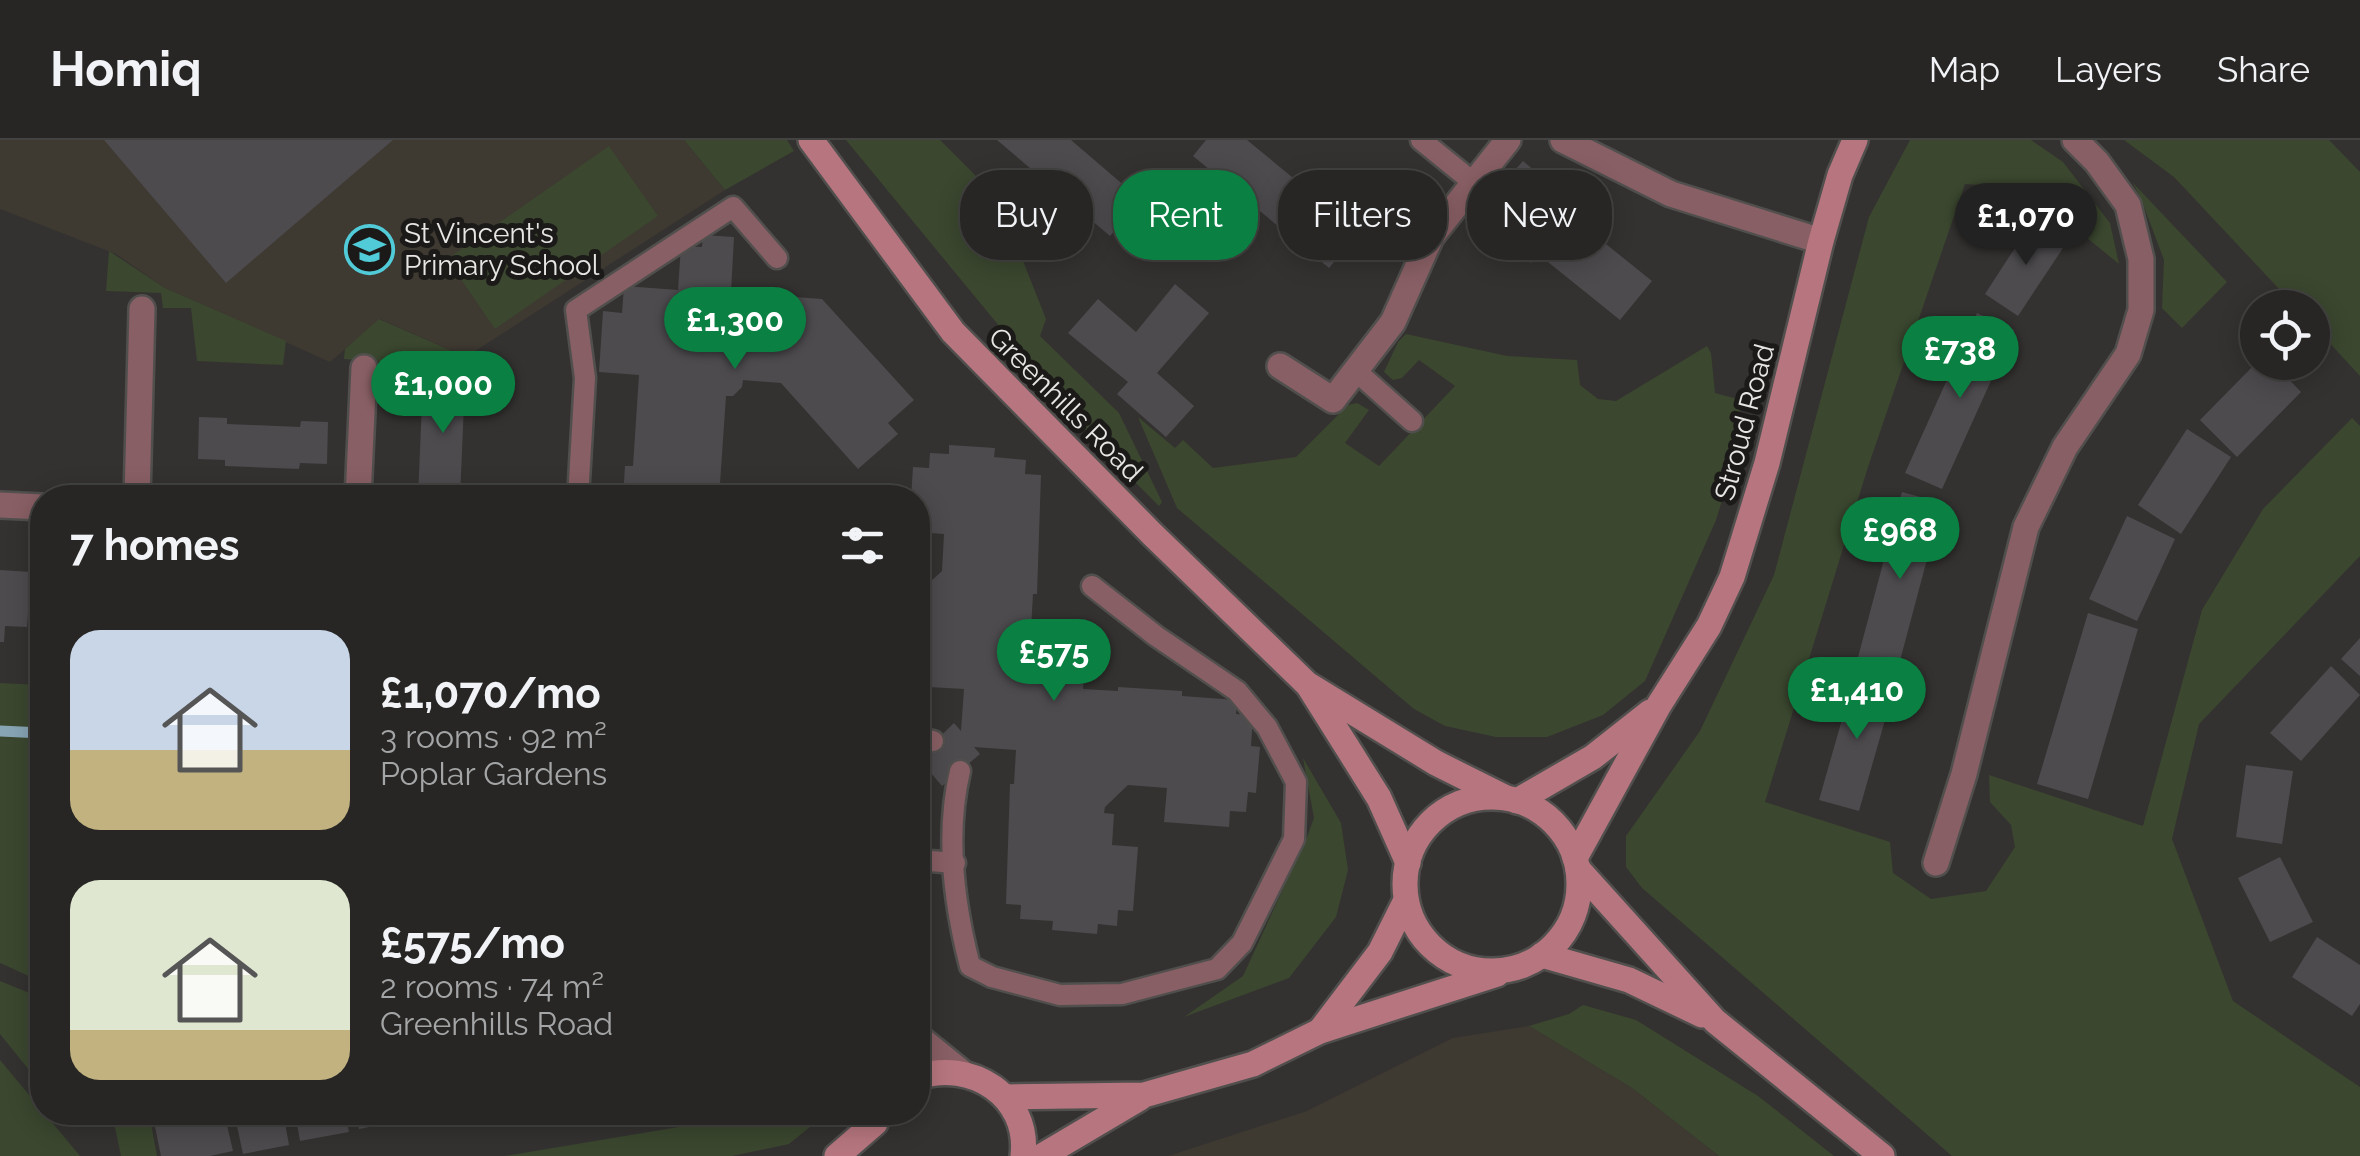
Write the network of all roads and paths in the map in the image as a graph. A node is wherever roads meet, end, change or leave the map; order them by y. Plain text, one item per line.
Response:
1 (811, 140) edge
2 (1421, 140) edge
3 (1508, 140) edge
4 (1564, 140) edge
5 (1855, 140) edge
6 (2075, 140) edge
7 (1484, 170) edge
8 (1467, 177) edge
9 (1467, 192) edge
10 (1821, 241) junction
11 (778, 258) dead end
12 (142, 309) dead end
13 (1280, 366) dead end
14 (364, 368) dead end
15 (1356, 371) junction
16 (1412, 421) dead end
17 (137, 485) edge
18 (359, 485) edge
19 (579, 485) edge
20 (0, 505) edge
21 (30, 506) edge
22 (1092, 586) dead end
23 (1307, 684) junction
24 (1660, 705) junction
25 (960, 771) dead end
26 (1511, 799) junction
27 (930, 861) edge
28 (955, 863) junction
29 (1408, 863) junction
30 (1936, 863) dead end
31 (1576, 864) junction
32 (1406, 900) junction
33 (1542, 955) junction
34 (1506, 970) junction
35 (1715, 1021) junction
36 (1320, 1032) junction
37 (930, 1047) edge
38 (960, 1071) junction
39 (930, 1073) edge
40 (1144, 1095) junction
41 (1005, 1097) junction
42 (870, 1125) edge
43 (876, 1125) edge
44 (837, 1156) edge
45 (871, 1156) edge
46 (1023, 1156) edge
47 (1042, 1156) edge
48 (1882, 1156) edge

1 - 23 street, Greenhills Road
2 - 8 lane
3 - 7 street
4 - 10 street
5 - 10 street, Stroud Road
6 - 30 street
9 - 15 street
10 - 24 street, Stroud Road
11 - 19 lane
12 - 17 street
13 - 15 street
14 - 18 street
15 - 16 lane
20 - 21 street
22 - 28 lane
23 - 26 street, Greenhills Road
23 - 29 street, Greenhills Road
24 - 26 street, Stroud Road
24 - 31 street, Stroud Road
25 - 28 lane
26 - 29 street
26 - 31 street
27 - 28 lane
29 - 32 street
31 - 33 street
31 - 35 street
32 - 34 street
32 - 36 street
33 - 34 street
33 - 35 street
34 - 36 street
35 - 48 street
36 - 40 street
37 - 38 street
38 - 39 street
38 - 41 street
40 - 41 street
40 - 47 street
41 - 46 street
42 - 44 street
43 - 45 street

